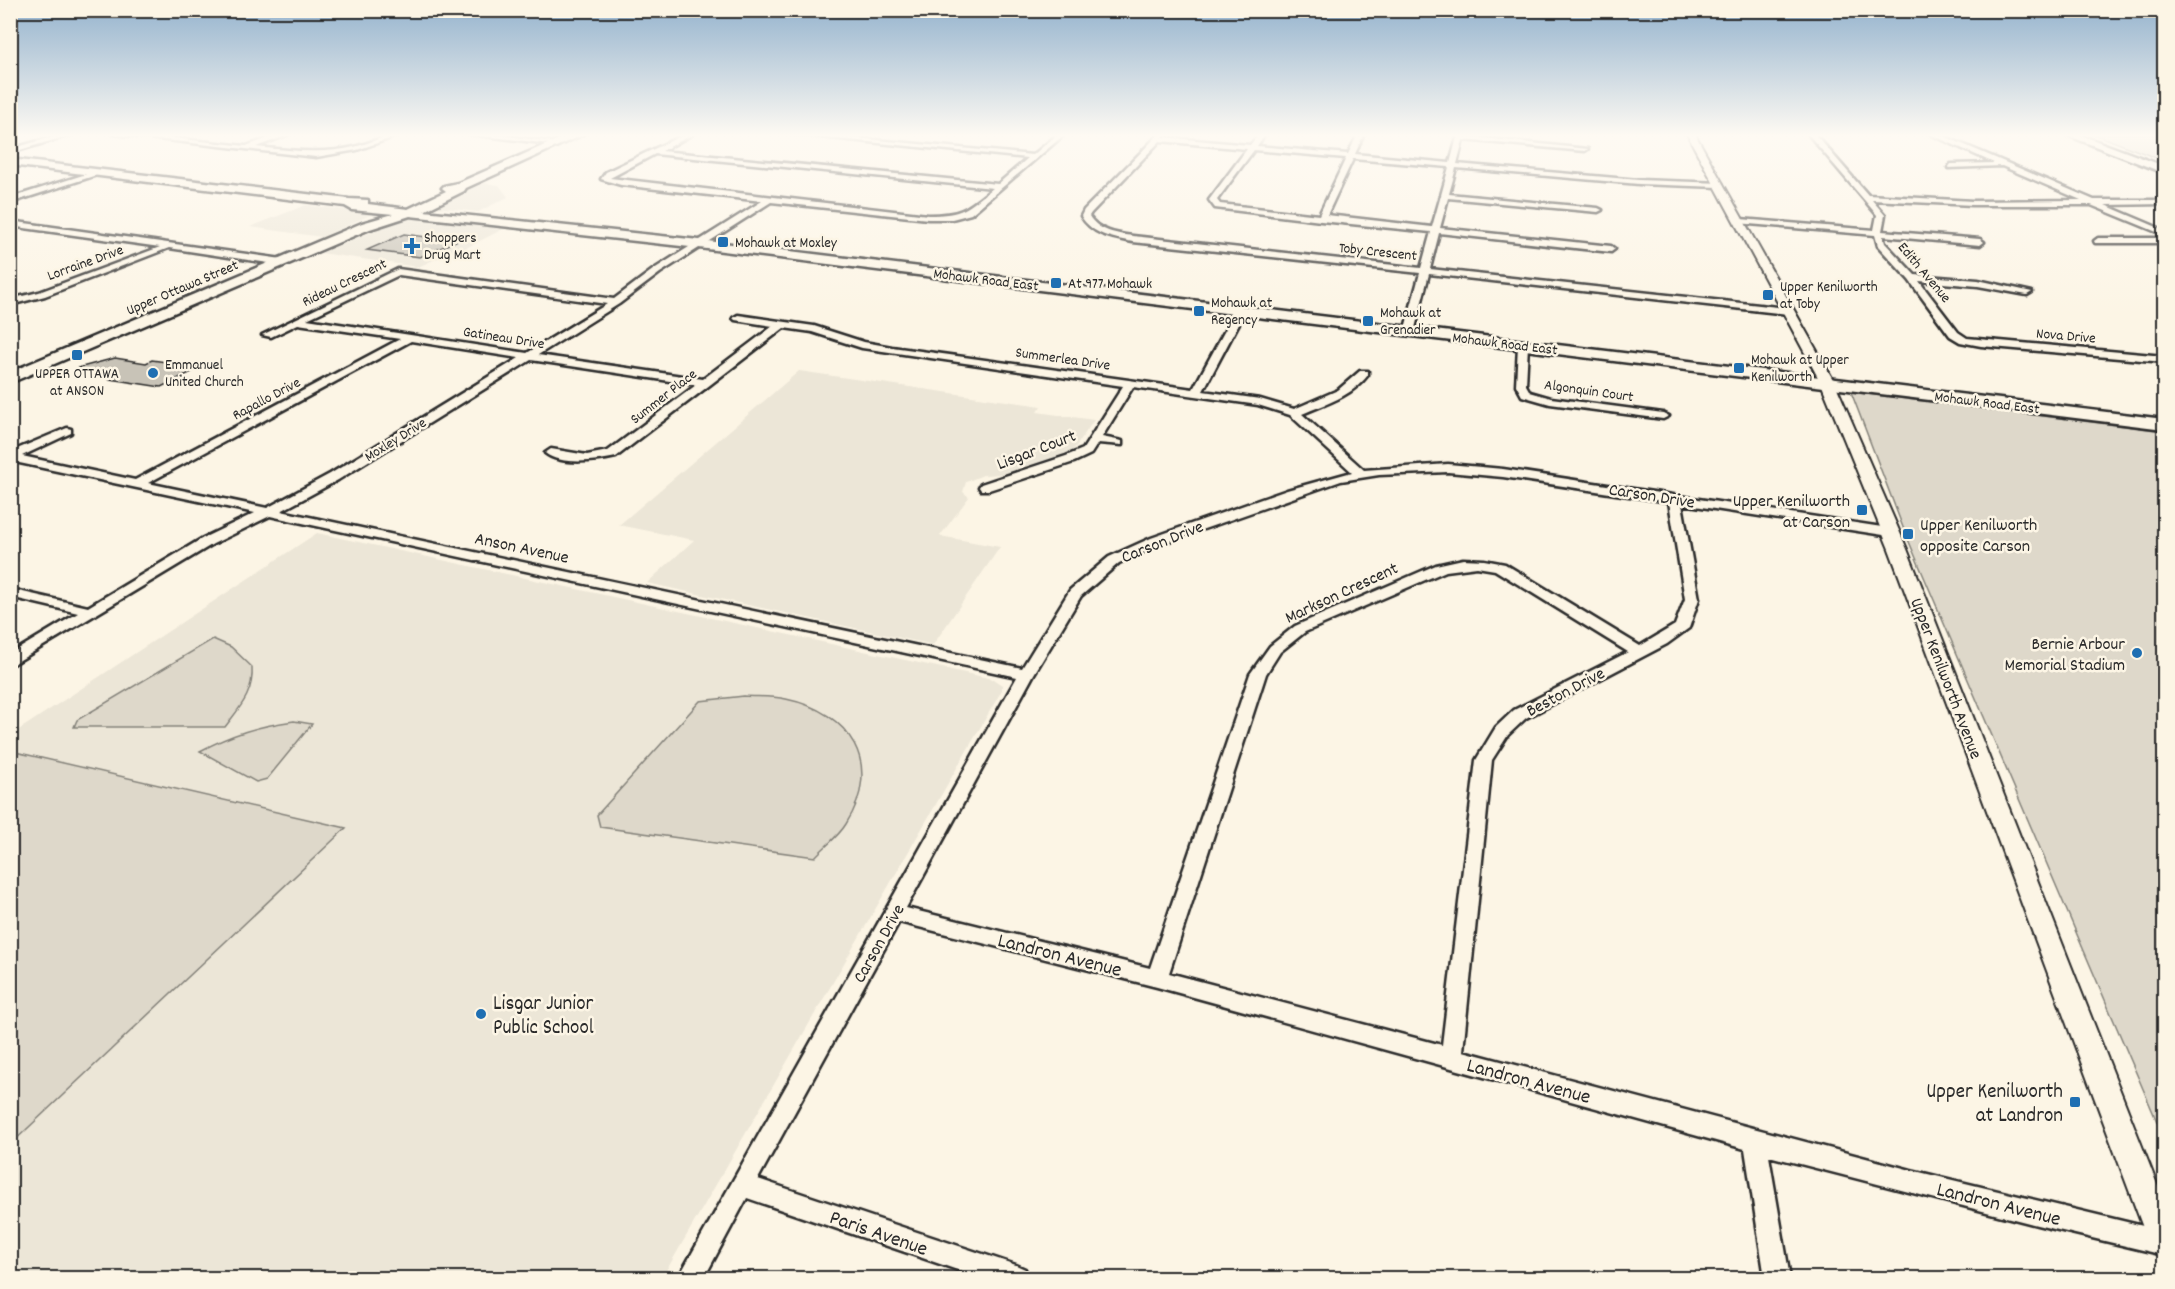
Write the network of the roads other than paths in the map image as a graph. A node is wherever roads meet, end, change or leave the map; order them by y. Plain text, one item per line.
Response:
1 (32, 194) edge
2 (284, 194) edge
3 (446, 194) edge
4 (725, 194) edge
5 (990, 194) edge
6 (1104, 194) edge
7 (1218, 194) edge
8 (1333, 194) edge
9 (1724, 194) edge
10 (1863, 194) edge
11 (2076, 194) edge
12 (1446, 195) joint
13 (1865, 197) junction
14 (770, 199) junction
15 (10, 201) edge
16 (2093, 201) junction
17 (2164, 202) edge
18 (404, 210) junction
19 (1598, 210) dead end
20 (1321, 219) junction
21 (1740, 221) junction
22 (10, 223) edge
23 (1437, 231) junction
24 (1878, 232) junction
25 (2164, 233) edge
26 (2098, 241) dead end
27 (2164, 241) edge
28 (1980, 242) dead end
29 (699, 244) junction
30 (168, 247) junction
31 (1611, 249) dead end
32 (282, 262) junction
33 (1425, 272) junction
34 (1912, 278) junction
35 (2027, 292) dead end
36 (10, 296) edge
37 (24, 298) junction
38 (10, 302) edge
39 (616, 302) junction
40 (1241, 310) junction
41 (1788, 311) junction
42 (738, 318) dead end
43 (298, 321) junction
44 (782, 324) junction
45 (1409, 332) junction
46 (267, 335) dead end
47 (410, 338) junction
48 (1964, 340) joint
49 (1523, 345) junction
50 (529, 356) junction
51 (2164, 359) edge
52 (1364, 373) dead end
53 (10, 378) edge
54 (1828, 382) junction
55 (705, 383) junction
56 (1130, 383) junction
57 (1196, 393) junction
58 (1294, 413) junction
59 (1663, 416) dead end
60 (2164, 424) edge
61 (66, 431) dead end
62 (1095, 439) junction
63 (1118, 443) dead end
64 (551, 453) dead end
65 (10, 457) edge
66 (1361, 474) junction
67 (137, 484) junction
68 (985, 487) dead end
69 (1676, 499) junction
70 (268, 512) junction
71 (1890, 532) junction
72 (10, 593) edge
73 (90, 612) junction
74 (1640, 652) junction
75 (10, 661) edge
76 (1026, 674) junction
77 (895, 913) junction
78 (1156, 978) junction
79 (1451, 1059) junction
80 (1755, 1139) junction
81 (742, 1185) junction
82 (2164, 1242) edge
83 (690, 1278) edge
84 (1016, 1278) edge
85 (1777, 1278) edge

1 - 15 street
2 - 18 main road, Mohawk Road East
3 - 18 main road, Upper Ottawa Street
4 - 14 street
5 - 14 street
6 - 33 street, Toby Crescent
7 - 20 street
8 - 20 street
9 - 21 street, Upper Kenilworth Avenue
10 - 13 street, Edith Avenue
11 - 16 street
12 - 19 street
12 - 23 street
13 - 16 street
13 - 24 street, Edith Avenue
14 - 29 street, Moxley Drive
16 - 17 street
16 - 25 street
18 - 29 main road, Mohawk Road East
18 - 32 main road, Upper Ottawa Street
20 - 23 street
21 - 24 street
21 - 41 street, Upper Kenilworth Avenue
22 - 30 street
23 - 31 street
23 - 33 street
24 - 28 street
24 - 34 street, Edith Avenue
26 - 27 street
29 - 39 street, Moxley Drive
29 - 40 main road, Mohawk Road East
30 - 32 street
30 - 37 street, Lorraine Drive
32 - 53 main road, Upper Ottawa Street
33 - 41 street, Toby Crescent
33 - 45 street
34 - 35 street
34 - 48 street, Edith Avenue
36 - 37 street
37 - 38 street, Lorraine Drive
39 - 43 street, Rideau Crescent
39 - 50 street, Moxley Drive
40 - 45 main road, Mohawk Road East
40 - 57 street
41 - 54 street, Upper Kenilworth Avenue
42 - 44 street, Summerlea Drive
43 - 46 street, Rideau Crescent
43 - 47 street, Gatineau Drive
44 - 55 street, Summer Place
44 - 56 street, Summerlea Drive
45 - 49 main road, Mohawk Road East
47 - 50 street, Gatineau Drive
47 - 67 street, Rapallo Drive
48 - 51 street, Nova Drive
49 - 54 main road, Mohawk Road East
49 - 59 street, Algonquin Court
50 - 55 street, Gatineau Drive
50 - 70 street, Moxley Drive
52 - 58 street
54 - 60 main road, Mohawk Road East
54 - 71 street, Upper Kenilworth Avenue
55 - 64 street, Summer Place
56 - 57 street, Summerlea Drive
56 - 62 street, Lisgar Court
57 - 58 street, Summerlea Drive
58 - 66 street, Summerlea Drive
61 - 65 street
62 - 63 street, Lisgar Court
62 - 68 street, Lisgar Court
65 - 67 street, Anson Avenue
66 - 69 street, Carson Drive
66 - 76 street, Carson Drive
67 - 70 street, Anson Avenue
69 - 71 street, Carson Drive
69 - 74 street, Beston Drive
70 - 73 street, Moxley Drive
70 - 76 street, Anson Avenue
71 - 82 street, Upper Kenilworth Avenue
72 - 73 street
73 - 75 street, Moxley Drive
74 - 78 street, Markson Crescent
74 - 79 street, Beston Drive
76 - 77 street, Carson Drive
77 - 78 street, Landron Avenue
77 - 81 street, Carson Drive
78 - 79 street, Landron Avenue
79 - 80 street, Landron Avenue
80 - 82 street, Landron Avenue
80 - 85 street
81 - 83 street, Carson Drive
81 - 84 street, Paris Avenue

